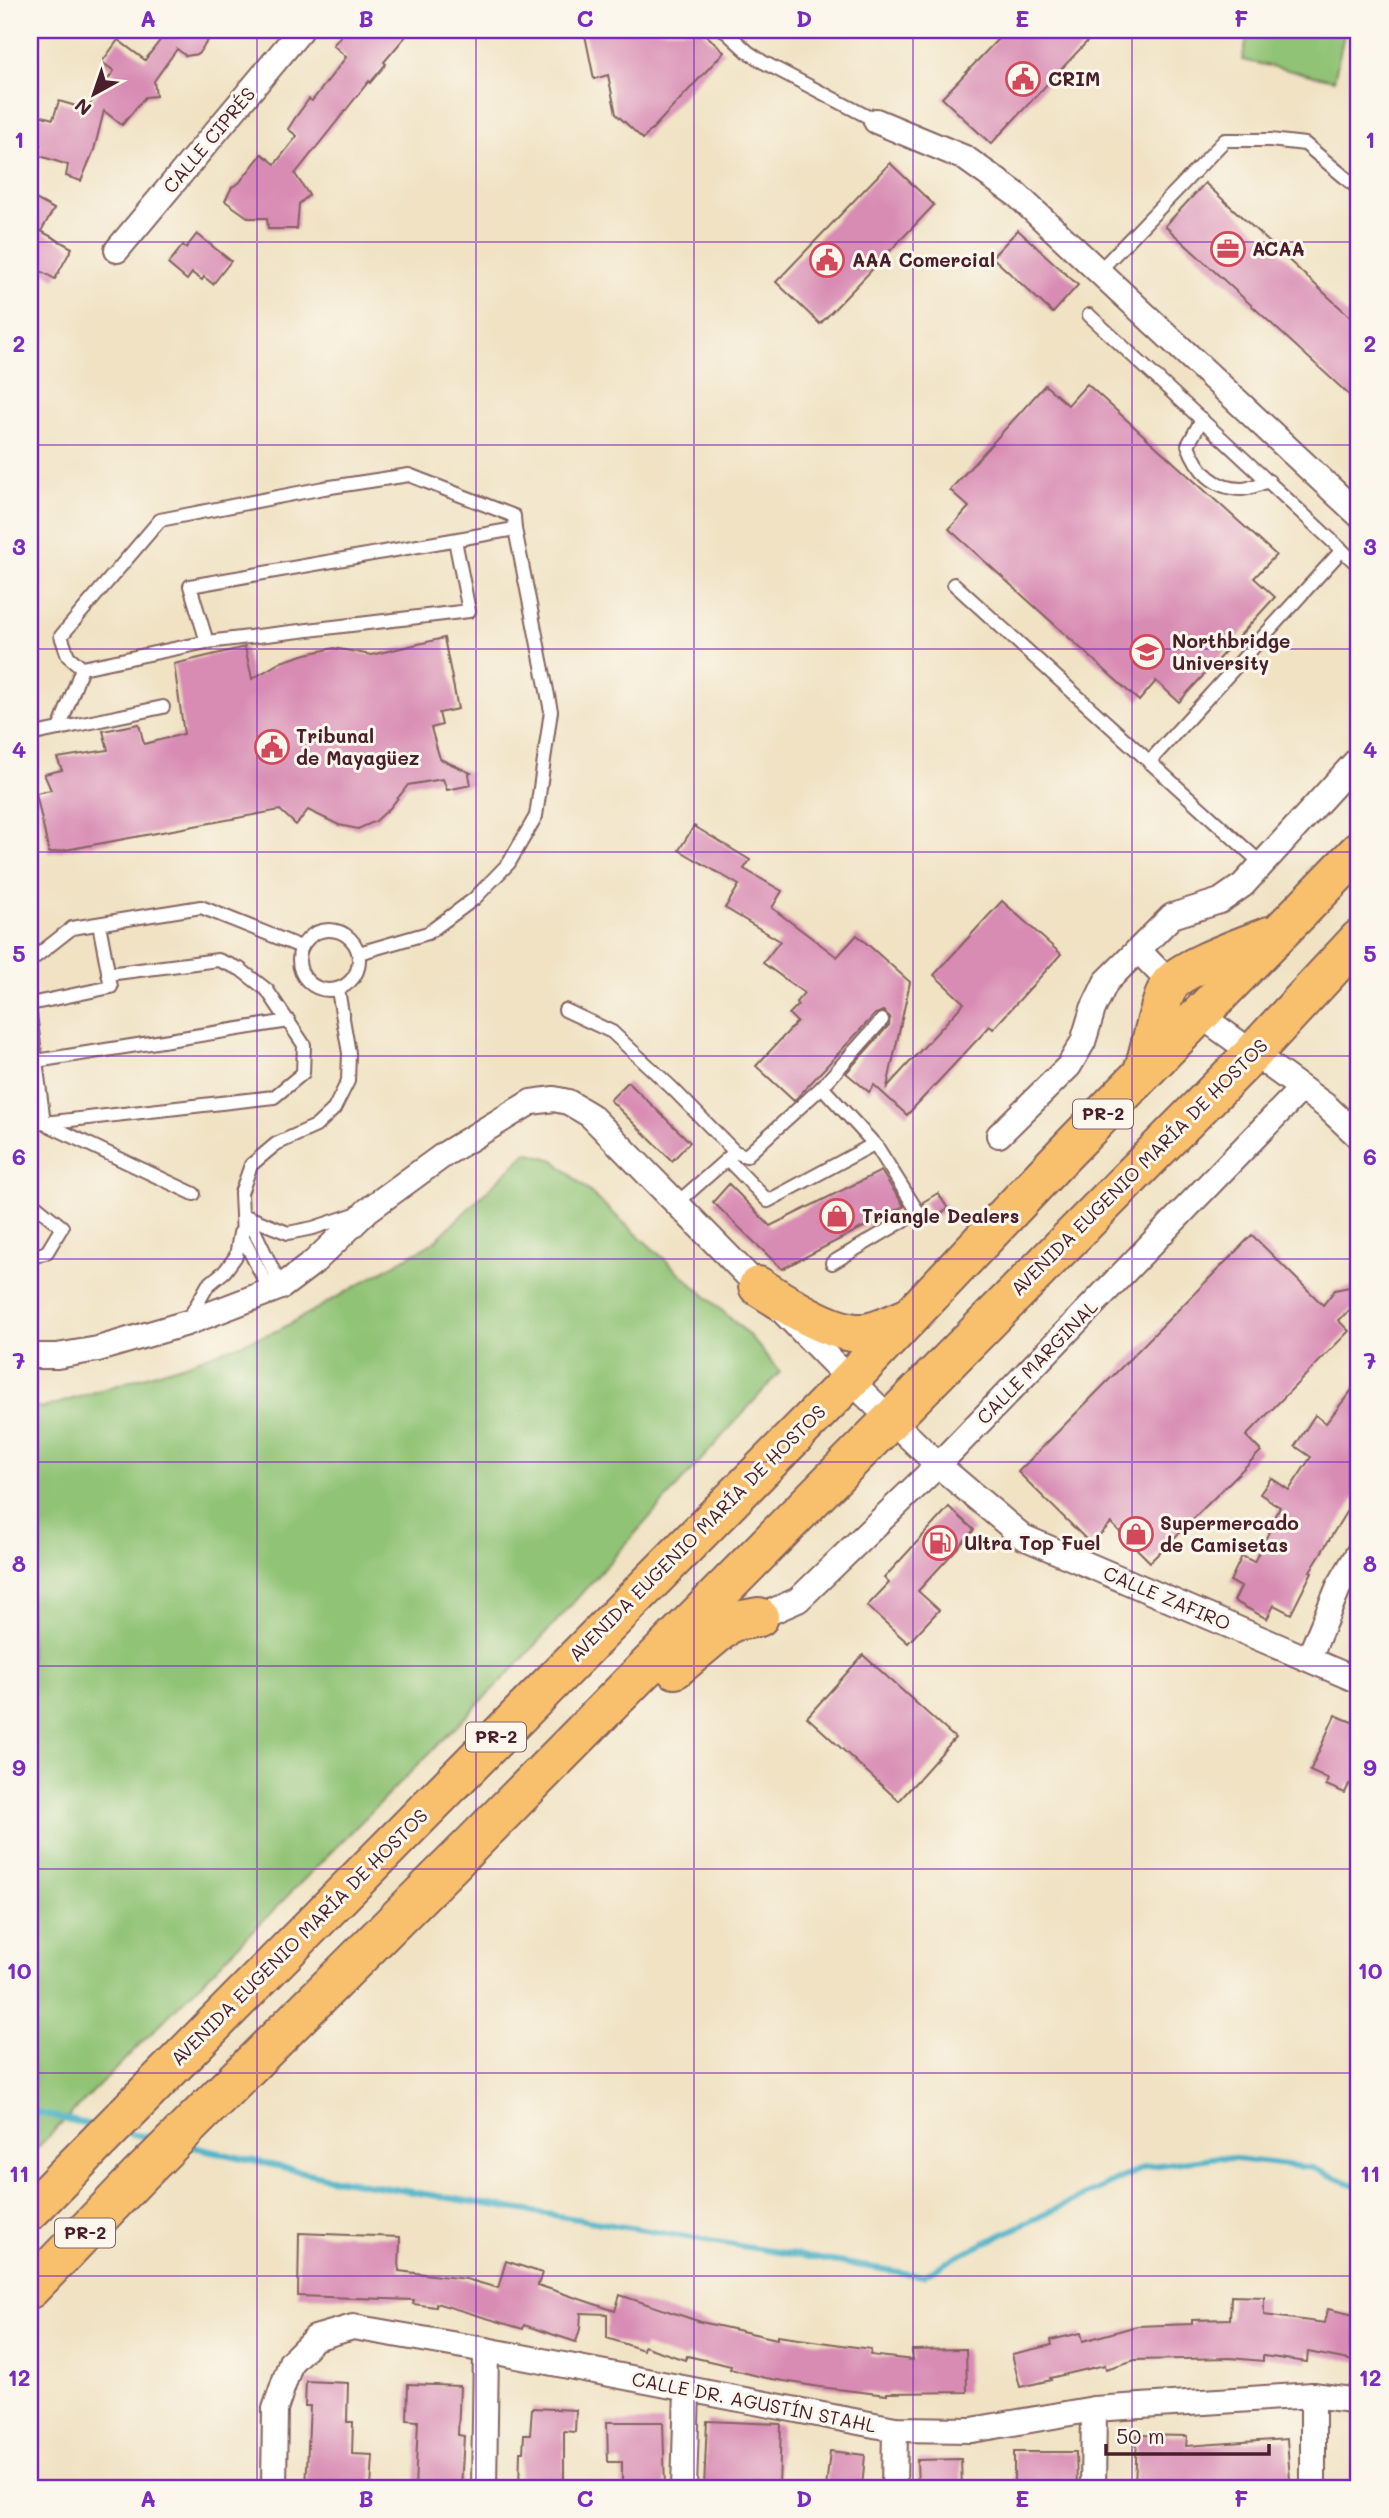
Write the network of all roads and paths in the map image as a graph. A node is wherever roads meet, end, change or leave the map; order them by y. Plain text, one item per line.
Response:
1 (301, 30) edge
2 (724, 30) edge
3 (876, 121) joint
4 (1359, 189) edge
5 (117, 250) dead end
6 (1099, 271) junction
7 (1089, 315) dead end
8 (1202, 419) junction
9 (1269, 481) junction
10 (1357, 507) edge
11 (515, 529) junction
12 (455, 540) junction
13 (1342, 550) junction
14 (1359, 566) edge
15 (954, 584) dead end
16 (207, 642) junction
17 (82, 668) junction
18 (163, 707) dead end
19 (60, 729) junction
20 (30, 735) edge
21 (1359, 758) edge
22 (1149, 762) junction
23 (1359, 851) edge
24 (1262, 864) junction
25 (99, 924) junction
26 (1284, 930) junction
27 (1359, 939) edge
28 (301, 947) junction
29 (1138, 950) junction
30 (359, 953) junction
31 (30, 961) edge
32 (108, 974) junction
33 (1170, 983) junction
34 (338, 990) junction
35 (30, 1004) edge
36 (565, 1010) dead end
37 (30, 1014) edge
38 (1200, 1015) junction
39 (882, 1020) dead end
40 (289, 1021) junction
41 (1253, 1053) junction
42 (36, 1061) junction
43 (1143, 1073) junction
44 (822, 1087) junction
45 (1301, 1089) junction
46 (44, 1123) junction
47 (999, 1135) dead end
48 (1359, 1137) edge
49 (874, 1144) junction
50 (731, 1155) junction
51 (194, 1194) dead end
52 (30, 1201) edge
53 (676, 1204) junction
54 (368, 1210) junction
55 (243, 1215) junction
56 (30, 1258) edge
57 (832, 1263) dead end
58 (758, 1286) junction
59 (276, 1289) junction
60 (909, 1318) junction
61 (187, 1323) junction
62 (30, 1356) edge
63 (850, 1380) junction
64 (890, 1419) junction
65 (938, 1465) junction
66 (1359, 1552) edge
67 (759, 1617) joint
68 (1309, 1658) junction
69 (1359, 1681) edge
70 (472, 1844) junction
71 (30, 2211) edge
72 (30, 2290) edge
73 (486, 2350) junction
74 (687, 2390) junction
75 (1313, 2395) junction
76 (1359, 2401) edge
77 (1094, 2409) junction
78 (895, 2429) junction
79 (274, 2488) edge
80 (485, 2488) edge
81 (684, 2488) edge
82 (894, 2488) edge
83 (1093, 2488) edge
84 (1312, 2488) edge

1 - 5 street, CALLE CIPRÉS
2 - 3 lane
3 - 6 street
4 - 6 lane
6 - 10 street
7 - 8 lane
8 - 9 lane
8 - 9 lane
9 - 13 lane
11 - 12 lane
11 - 17 lane
11 - 30 lane
12 - 16 lane
12 - 16 lane
13 - 14 lane
13 - 22 lane
15 - 22 lane
16 - 17 lane
17 - 19 lane
18 - 19 lane
19 - 20 lane
21 - 24 street
22 - 24 lane
23 - 26 highway, AVENIDA EUGENIO MARÍA DE HOSTOS / PR-2
24 - 29 street
25 - 28 lane
25 - 31 lane
25 - 32 lane
26 - 33 highway
26 - 38 highway, AVENIDA EUGENIO MARÍA DE HOSTOS / PR-2
27 - 41 highway, AVENIDA EUGENIO MARÍA DE HOSTOS / PR-2
28 - 30 lane
28 - 34 lane
29 - 33 street
29 - 47 street
30 - 34 lane
32 - 35 lane
32 - 40 lane
33 - 43 highway
34 - 55 lane
36 - 50 lane
37 - 42 lane
38 - 41 street
38 - 43 highway, AVENIDA EUGENIO MARÍA DE HOSTOS / PR-2
39 - 44 lane
40 - 42 lane
40 - 46 lane
41 - 45 street
41 - 64 highway, AVENIDA EUGENIO MARÍA DE HOSTOS / PR-2
42 - 46 lane
43 - 60 highway, AVENIDA EUGENIO MARÍA DE HOSTOS / PR-2
44 - 49 lane
44 - 50 lane
45 - 48 street
45 - 65 street, CALLE MARGINAL
46 - 51 lane
49 - 50 lane
49 - 57 lane
50 - 53 lane
52 - 56 lane
53 - 54 street, CALLE ZAFIRO
53 - 58 street, CALLE ZAFIRO
54 - 55 lane
54 - 59 street, CALLE ZAFIRO
55 - 59 lane
55 - 61 lane
58 - 60 highway
58 - 63 street, CALLE ZAFIRO
59 - 61 street, CALLE ZAFIRO
60 - 63 highway, AVENIDA EUGENIO MARÍA DE HOSTOS / PR-2
61 - 62 street, CALLE ZAFIRO
63 - 64 street, CALLE ZAFIRO
63 - 71 highway, AVENIDA EUGENIO MARÍA DE HOSTOS / PR-2
64 - 65 street, CALLE ZAFIRO
64 - 70 highway, AVENIDA EUGENIO MARÍA DE HOSTOS / PR-2
65 - 67 street, CALLE MARGINAL
65 - 68 street, CALLE ZAFIRO
66 - 68 street
67 - 70 highway
68 - 69 street, CALLE ZAFIRO
70 - 72 highway, AVENIDA EUGENIO MARÍA DE HOSTOS / PR-2
73 - 74 street, CALLE DR. AGUSTÍN STAHL
73 - 79 street, CALLE DR. AGUSTÍN STAHL
73 - 80 street
74 - 78 street, CALLE DR. AGUSTÍN STAHL
74 - 81 street
75 - 76 street, CALLE DR. AGUSTÍN STAHL
75 - 77 street, CALLE DR. AGUSTÍN STAHL
75 - 84 street
77 - 78 street, CALLE DR. AGUSTÍN STAHL
77 - 83 street
78 - 82 street

